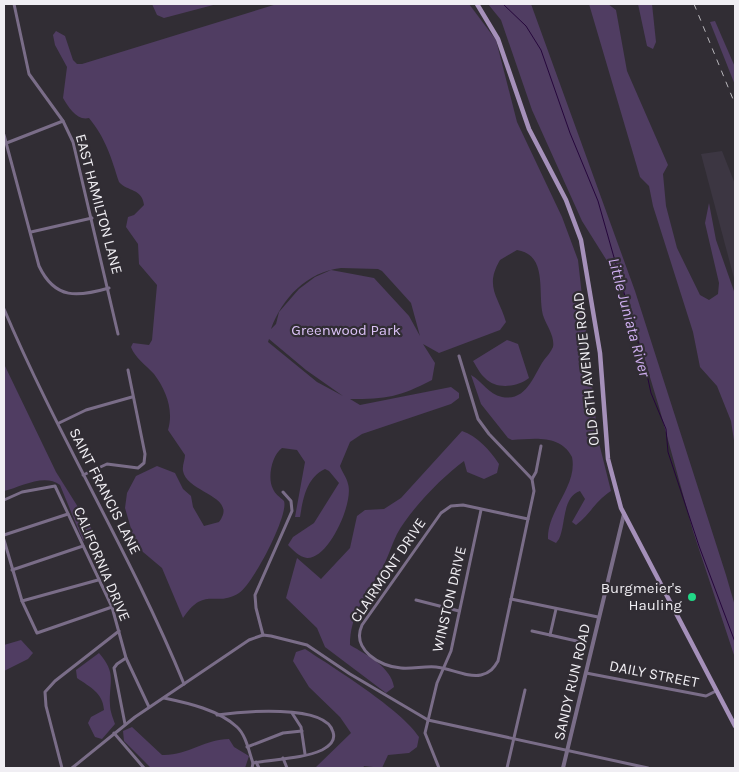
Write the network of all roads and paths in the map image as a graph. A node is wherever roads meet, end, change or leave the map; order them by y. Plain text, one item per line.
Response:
1 (14, 4) edge
2 (477, 4) edge
3 (63, 121) junction
4 (4, 134) edge
5 (6, 144) edge
6 (92, 218) junction
7 (30, 232) junction
8 (109, 288) junction
9 (4, 309) edge
10 (118, 334) dead end
11 (458, 356) dead end
12 (128, 370) dead end
13 (132, 397) junction
14 (59, 423) junction
15 (541, 446) dead end
16 (83, 475) junction
17 (532, 479) junction
18 (283, 492) dead end
19 (4, 500) edge
20 (481, 510) junction
21 (68, 514) junction
22 (624, 514) junction
23 (528, 518) junction
24 (4, 535) edge
25 (4, 540) edge
26 (83, 546) junction
27 (12, 570) junction
28 (98, 580) junction
29 (511, 599) junction
30 (416, 600) dead end
31 (22, 601) junction
32 (112, 607) junction
33 (556, 608) junction
34 (459, 611) junction
35 (598, 617) junction
36 (118, 631) junction
37 (532, 631) dead end
38 (263, 635) junction
39 (550, 635) junction
40 (581, 642) dead end
41 (126, 658) junction
42 (443, 668) junction
43 (586, 673) junction
44 (184, 684) junction
45 (525, 690) dead end
46 (717, 690) junction
47 (163, 697) junction
48 (149, 707) junction
49 (291, 712) junction
50 (217, 715) junction
51 (428, 720) junction
52 (125, 724) junction
53 (735, 726) edge
54 (302, 731) junction
55 (114, 734) junction
56 (515, 740) junction
57 (247, 747) junction
58 (568, 751) junction
59 (305, 754) junction
60 (283, 758) junction
61 (254, 763) junction
62 (62, 768) edge
63 (72, 768) edge
64 (144, 768) edge
65 (252, 768) edge
66 (259, 768) edge
67 (286, 768) edge
68 (439, 768) edge
69 (507, 768) edge
70 (563, 768) edge
71 (648, 768) edge

1 - 3 street, EAST HAMILTON LANE
2 - 22 main road, OLD 6TH AVENUE ROAD
3 - 5 street
3 - 6 street, EAST HAMILTON LANE
4 - 5 street
5 - 7 street
6 - 7 street
6 - 8 street, EAST HAMILTON LANE
7 - 8 street
8 - 10 street, EAST HAMILTON LANE
9 - 14 street, SAINT FRANCIS LANE
11 - 17 street
12 - 13 street
13 - 14 street
13 - 16 street
14 - 16 street, SAINT FRANCIS LANE
15 - 17 street, CLAIRMONT DRIVE
16 - 44 street, SAINT FRANCIS LANE
17 - 23 street, CLAIRMONT DRIVE
18 - 38 street
19 - 21 street, CALIFORNIA DRIVE
20 - 23 street, CLAIRMONT DRIVE
20 - 34 street, WINSTON DRIVE
20 - 42 street, CLAIRMONT DRIVE
21 - 24 street
21 - 26 street, CALIFORNIA DRIVE
22 - 35 street, SANDY RUN ROAD
22 - 46 main road, OLD 6TH AVENUE ROAD
23 - 29 street, CLAIRMONT DRIVE
25 - 27 street
26 - 27 street
26 - 28 street, CALIFORNIA DRIVE
27 - 31 street
28 - 31 street
28 - 32 street, CALIFORNIA DRIVE
29 - 33 street
29 - 42 street, CLAIRMONT DRIVE
30 - 34 street
31 - 32 street
32 - 36 street, CALIFORNIA DRIVE
33 - 35 street
33 - 39 street
34 - 42 street, WINSTON DRIVE
35 - 43 street, SANDY RUN ROAD
36 - 41 street, CALIFORNIA DRIVE
36 - 62 street
37 - 39 street
38 - 44 street
38 - 51 street
39 - 40 street
41 - 48 street, CALIFORNIA DRIVE
41 - 52 street
42 - 51 street, WINSTON DRIVE
43 - 46 street, DAILY STREET
43 - 58 street, SANDY RUN ROAD
44 - 47 street
45 - 56 street
46 - 53 main road, OLD 6TH AVENUE ROAD
47 - 48 street
47 - 50 street
48 - 52 street
49 - 50 street
49 - 54 street
49 - 59 street
50 - 57 street
51 - 56 street
51 - 68 street, WINSTON DRIVE
52 - 55 street
54 - 57 street
54 - 59 street
55 - 63 street
55 - 64 street
56 - 58 street
56 - 69 street
57 - 61 street
58 - 70 street, SANDY RUN ROAD
58 - 71 street
59 - 60 street
60 - 61 street
60 - 67 street
61 - 65 street
61 - 66 street

